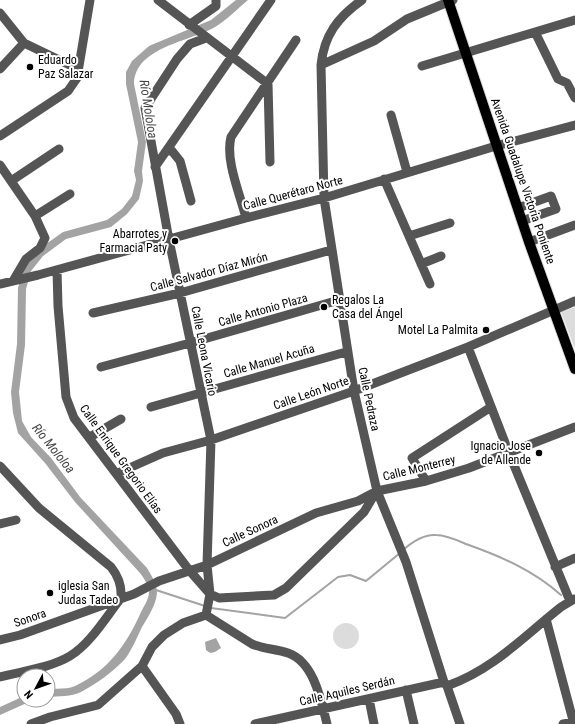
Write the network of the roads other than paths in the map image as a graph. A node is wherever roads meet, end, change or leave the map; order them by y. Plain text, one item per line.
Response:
1 (90, 0) edge
2 (158, 0) edge
3 (216, 0) edge
4 (271, 0) edge
5 (362, 0) edge
6 (450, 1) edge
7 (0, 13) edge
8 (575, 20) edge
9 (190, 26) junction
10 (535, 32) junction
11 (205, 37) junction
12 (296, 40) dead end
13 (24, 43) junction
14 (466, 53) junction
15 (233, 57) junction
16 (321, 65) junction
17 (422, 66) dead end
18 (0, 69) edge
19 (78, 69) junction
20 (268, 84) junction
21 (575, 98) edge
22 (391, 114) dead end
23 (575, 125) edge
24 (0, 136) edge
25 (496, 146) junction
26 (59, 149) dead end
27 (167, 150) junction
28 (270, 162) dead end
29 (0, 165) edge
30 (155, 167) junction
31 (407, 172) junction
32 (384, 179) junction
33 (12, 181) junction
34 (70, 194) dead end
35 (324, 198) junction
36 (191, 201) dead end
37 (536, 202) junction
38 (518, 208) junction
39 (541, 214) junction
40 (35, 216) junction
41 (246, 218) junction
42 (522, 221) junction
43 (450, 223) dead end
44 (575, 225) edge
45 (409, 236) junction
46 (169, 240) junction
47 (529, 242) junction
48 (331, 250) junction
49 (441, 256) dead end
50 (421, 264) junction
51 (57, 270) junction
52 (14, 281) junction
53 (0, 284) edge
54 (430, 284) dead end
55 (180, 293) junction
56 (339, 300) junction
57 (575, 301) edge
58 (554, 309) junction
59 (93, 313) dead end
60 (190, 343) junction
61 (468, 347) junction
62 (346, 352) junction
63 (101, 366) dead end
64 (575, 369) edge
65 (354, 391) junction
66 (200, 393) junction
67 (151, 407) dead end
68 (492, 407) junction
69 (121, 419) dead end
70 (575, 427) edge
71 (90, 438) junction
72 (211, 440) junction
73 (509, 453) junction
74 (0, 466) edge
75 (118, 473) junction
76 (426, 481) junction
77 (377, 491) junction
78 (16, 520) dead end
79 (0, 524) edge
80 (575, 558) edge
81 (207, 565) junction
82 (189, 570) junction
83 (557, 571) junction
84 (134, 594) joint
85 (570, 597) edge
86 (121, 598) junction
87 (210, 598) junction
88 (207, 613) junction
89 (546, 619) junction
90 (0, 640) edge
91 (142, 666) junction
92 (0, 677) edge
93 (446, 684) junction
94 (406, 690) junction
95 (369, 699) junction
96 (323, 708) junction
97 (269, 723) edge
98 (574, 723) edge
99 (31, 724) edge
100 (180, 724) edge
101 (255, 724) edge
102 (327, 724) edge
103 (374, 724) edge
104 (414, 724) edge
105 (460, 724) edge
106 (563, 724) edge

1 - 19 street
2 - 9 street
3 - 9 street
4 - 15 street
5 - 16 street, Calle Pedraza
6 - 14 main road, Avenida Guadalupe Victoria Poniente
6 - 16 street
7 - 13 street
8 - 10 street
9 - 11 street
10 - 14 street
10 - 21 street
11 - 15 street
11 - 30 street, Calle Leona Vicario
12 - 20 street
13 - 18 street
13 - 19 street
14 - 17 street
14 - 25 main road, Avenida Guadalupe Victoria Poniente
15 - 20 street
15 - 27 street
16 - 35 street, Calle Pedraza
19 - 24 street
20 - 28 street
20 - 41 street
22 - 31 street
23 - 25 street, Calle Querétaro Norte
25 - 31 street, Calle Querétaro Norte
25 - 38 main road, Avenida Guadalupe Victoria Poniente
26 - 33 street
27 - 30 street
27 - 36 street
29 - 33 street
30 - 46 street, Calle Leona Vicario
31 - 32 street, Calle Querétaro Norte
32 - 35 street, Calle Querétaro Norte
32 - 45 street
33 - 40 street
34 - 40 street
35 - 41 street, Calle Querétaro Norte
35 - 48 street, Calle Pedraza
37 - 38 street
37 - 39 street
37 - 39 street
38 - 42 main road, Avenida Guadalupe Victoria Poniente
39 - 42 street
40 - 52 street
41 - 46 street, Calle Querétaro Norte
42 - 47 main road, Avenida Guadalupe Victoria Poniente
43 - 45 street
44 - 47 street
45 - 50 street
46 - 51 street, Calle Querétaro Norte
46 - 55 street, Calle Leona Vicario
47 - 58 main road, Avenida Guadalupe Victoria Poniente
48 - 55 street, Calle Salvador Díaz Mirón
48 - 56 street, Calle Pedraza
49 - 50 street
50 - 54 street
51 - 52 street, Calle Querétaro Norte
51 - 71 street, Calle Enrique Gregorio Elías
52 - 53 street, Calle Querétaro Norte
55 - 59 street, Calle Salvador Díaz Mirón
55 - 60 street, Calle Leona Vicario
56 - 60 street, Calle Antonio Plaza
56 - 62 street, Calle Pedraza
57 - 58 street, Calle León Norte
58 - 61 street, Calle León Norte
58 - 64 main road, Avenida Guadalupe Victoria Poniente
60 - 63 street, Calle Antonio Plaza
60 - 66 street, Calle Leona Vicario
61 - 65 street, Calle León Norte
61 - 68 street
62 - 65 street, Calle Pedraza
62 - 66 street, Calle Manuel Acuña
65 - 72 street, Calle León Norte
65 - 77 street, Calle Pedraza
66 - 67 street, Calle Manuel Acuña
66 - 72 street, Calle Leona Vicario
68 - 73 street
68 - 76 street
69 - 71 street
70 - 73 street, Calle Monterrey
71 - 75 street, Calle Enrique Gregorio Elías
72 - 75 street, Calle León Norte
72 - 81 street, Calle Leona Vicario
73 - 76 street, Calle Monterrey
73 - 83 street
74 - 86 street
75 - 82 street, Calle Enrique Gregorio Elías
76 - 77 street, Calle Monterrey
77 - 81 street, Calle Sonora
77 - 87 street, Calle Monterrey
77 - 93 street, Calle Pedraza
78 - 79 street
80 - 83 street
81 - 82 street, Calle Sonora
81 - 87 street, Calle Leona Vicario
82 - 84 street, Calle Sonora
82 - 87 street, Calle Enrique Gregorio Elías
83 - 85 street
84 - 86 street, Sonora
85 - 89 street, Calle Aquiles Serdán
86 - 90 street, Sonora
86 - 92 street
87 - 88 street, Calle Leona Vicario
88 - 91 street
88 - 96 street
89 - 93 street, Calle Aquiles Serdán
89 - 98 street
91 - 99 street
91 - 100 street
93 - 94 street, Calle Aquiles Serdán
93 - 105 street, Calle Pedraza
94 - 95 street, Calle Aquiles Serdán
94 - 104 street
95 - 96 street, Calle Aquiles Serdán
95 - 103 street
96 - 97 street, Calle Aquiles Serdán
96 - 102 street
97 - 101 street, Calle Aquiles Serdán
98 - 106 street

